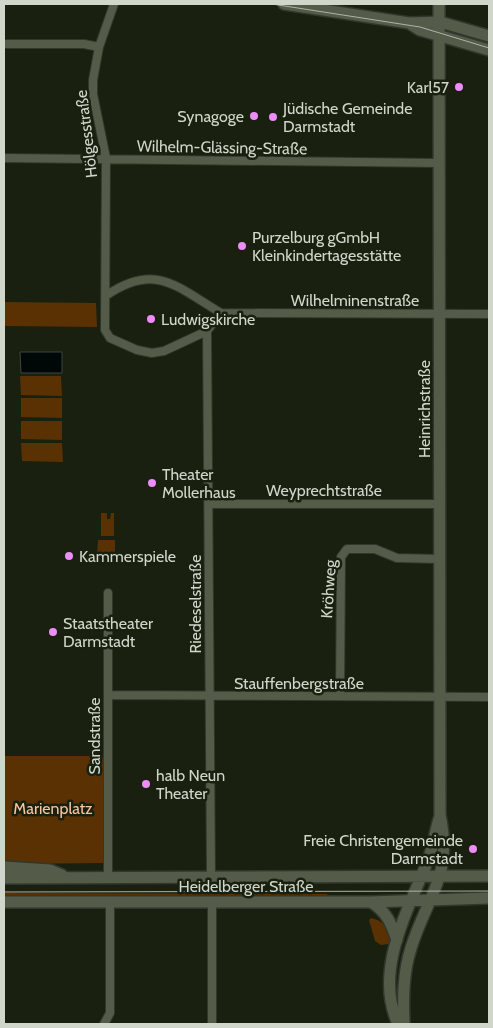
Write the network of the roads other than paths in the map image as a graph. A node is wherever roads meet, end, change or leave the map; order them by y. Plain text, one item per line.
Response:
1 (114, 4) edge
2 (284, 4) edge
3 (440, 4) edge
4 (440, 22) junction
5 (409, 23) junction
6 (489, 36) edge
7 (440, 37) junction
8 (4, 44) edge
9 (99, 47) junction
10 (489, 50) edge
11 (4, 158) edge
12 (106, 158) junction
13 (440, 163) junction
14 (107, 295) junction
15 (221, 313) junction
16 (440, 314) junction
17 (489, 314) edge
18 (207, 331) junction
19 (208, 504) junction
20 (440, 504) junction
21 (440, 559) junction
22 (108, 594) dead end
23 (108, 695) junction
24 (210, 696) junction
25 (340, 696) junction
26 (440, 697) junction
27 (489, 697) edge
28 (440, 815) junction
29 (4, 867) edge
30 (440, 875) junction
31 (420, 876) junction
32 (489, 876) edge
33 (66, 877) junction
34 (4, 878) edge
35 (108, 878) junction
36 (211, 878) junction
37 (489, 898) edge
38 (412, 901) junction
39 (432, 901) junction
40 (4, 902) edge
41 (110, 902) junction
42 (370, 902) junction
43 (212, 903) junction
44 (397, 940) junction
45 (392, 1008) junction
46 (104, 1024) edge
47 (212, 1024) edge
48 (390, 1024) edge
49 (398, 1024) edge
50 (404, 1024) edge

1 - 9 street, Hölgesstraße
2 - 5 main road
3 - 4 main road, Heinrichstraße
4 - 5 main road
4 - 6 main road
4 - 7 main road, Heinrichstraße
5 - 7 main road
7 - 10 main road
7 - 13 main road, Heinrichstraße
8 - 9 street
9 - 12 street, Hölgesstraße
11 - 12 street, Wilhelm-Glässing-Straße
12 - 13 street, Wilhelm-Glässing-Straße
12 - 14 street, Hölgesstraße
13 - 16 main road, Heinrichstraße
14 - 15 street
14 - 18 street, Hölgesstraße
15 - 16 street, Wilhelminenstraße
15 - 18 street
16 - 17 street, Wilhelminenstraße
16 - 20 main road, Heinrichstraße
18 - 19 street, Riedeselstraße
19 - 20 street, Weyprechtstraße
19 - 24 street, Riedeselstraße
20 - 21 main road, Heinrichstraße
21 - 25 street, Kröhweg
21 - 26 main road, Heinrichstraße
22 - 23 street, Sandstraße
23 - 24 street, Stauffenbergstraße
23 - 35 street, Sandstraße
24 - 25 street, Stauffenbergstraße
24 - 36 street, Riedeselstraße
25 - 26 street, Stauffenbergstraße
26 - 27 street, Stauffenbergstraße
26 - 28 main road, Heinrichstraße
28 - 30 main road, Heinrichstraße
28 - 31 main road, Heinrichstraße
29 - 33 main road
30 - 31 main road, Heidelberger Straße
30 - 32 main road, Heidelberger Straße
30 - 39 main road, Heinrichstraße
31 - 36 main road, Heidelberger Straße
31 - 38 main road, Heinrichstraße
33 - 34 main road, Heidelberger Straße
33 - 35 main road, Heidelberger Straße
35 - 36 main road, Heidelberger Straße
37 - 39 main road, Heidelberger Straße
38 - 39 main road, Heidelberger Straße
38 - 42 main road, Heidelberger Straße
38 - 44 main road, Heinrichstraße
39 - 50 main road, Heinrichstraße
40 - 41 main road, Heidelberger Straße
41 - 43 main road, Heidelberger Straße
41 - 46 street
42 - 43 main road, Heidelberger Straße
42 - 44 main road
43 - 47 street
44 - 45 main road, Heinrichstraße
45 - 48 main road
45 - 49 main road

